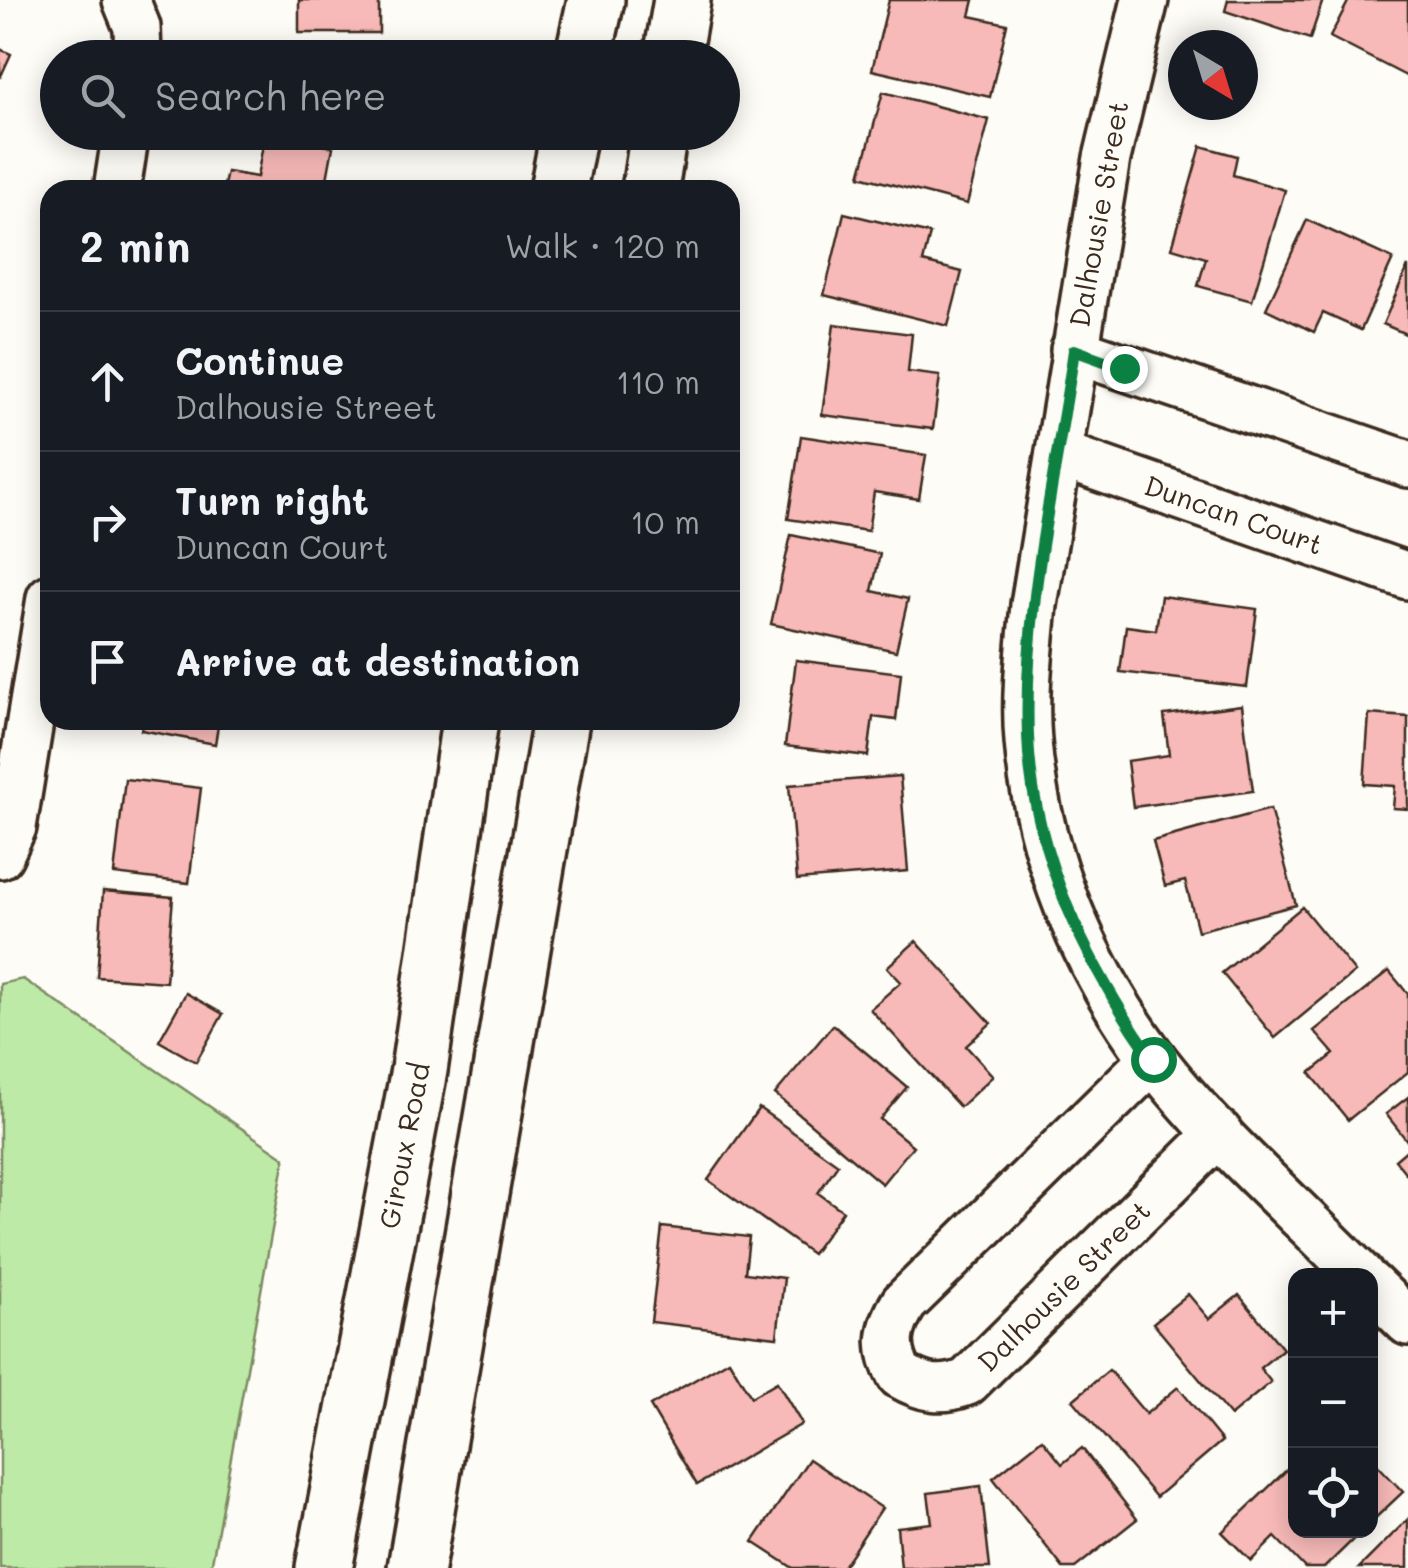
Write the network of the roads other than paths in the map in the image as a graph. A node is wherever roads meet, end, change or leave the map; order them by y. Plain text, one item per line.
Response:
1 (126, 0) edge
2 (596, 0) edge
3 (682, 0) edge
4 (1146, 0) edge
5 (138, 40) edge
6 (587, 40) edge
7 (675, 40) edge
8 (123, 150) edge
9 (565, 150) edge
10 (656, 150) edge
11 (118, 180) edge
12 (560, 180) edge
13 (652, 180) edge
14 (1074, 350) junction
15 (1059, 454) junction
16 (1408, 464) edge
17 (1408, 576) edge
18 (40, 660) edge
19 (469, 730) edge
20 (559, 730) edge
21 (0, 856) edge
22 (1153, 1059) junction
23 (1219, 1133) junction
24 (1353, 1268) edge
25 (1378, 1293) edge
26 (1408, 1322) edge
27 (324, 1568) edge
28 (416, 1568) edge

1 - 5 street
2 - 6 main road
3 - 7 main road
4 - 14 street, Dalhousie Street
8 - 11 street
9 - 12 main road
10 - 13 main road
14 - 15 street, Dalhousie Street
14 - 16 street
15 - 17 street, Duncan Court
15 - 22 street, Dalhousie Street
18 - 21 street
19 - 27 main road, Giroux Road
20 - 28 main road
22 - 23 street, Dalhousie Street
22 - 23 street, Dalhousie Street
23 - 24 street, Dalhousie Street
25 - 26 street

